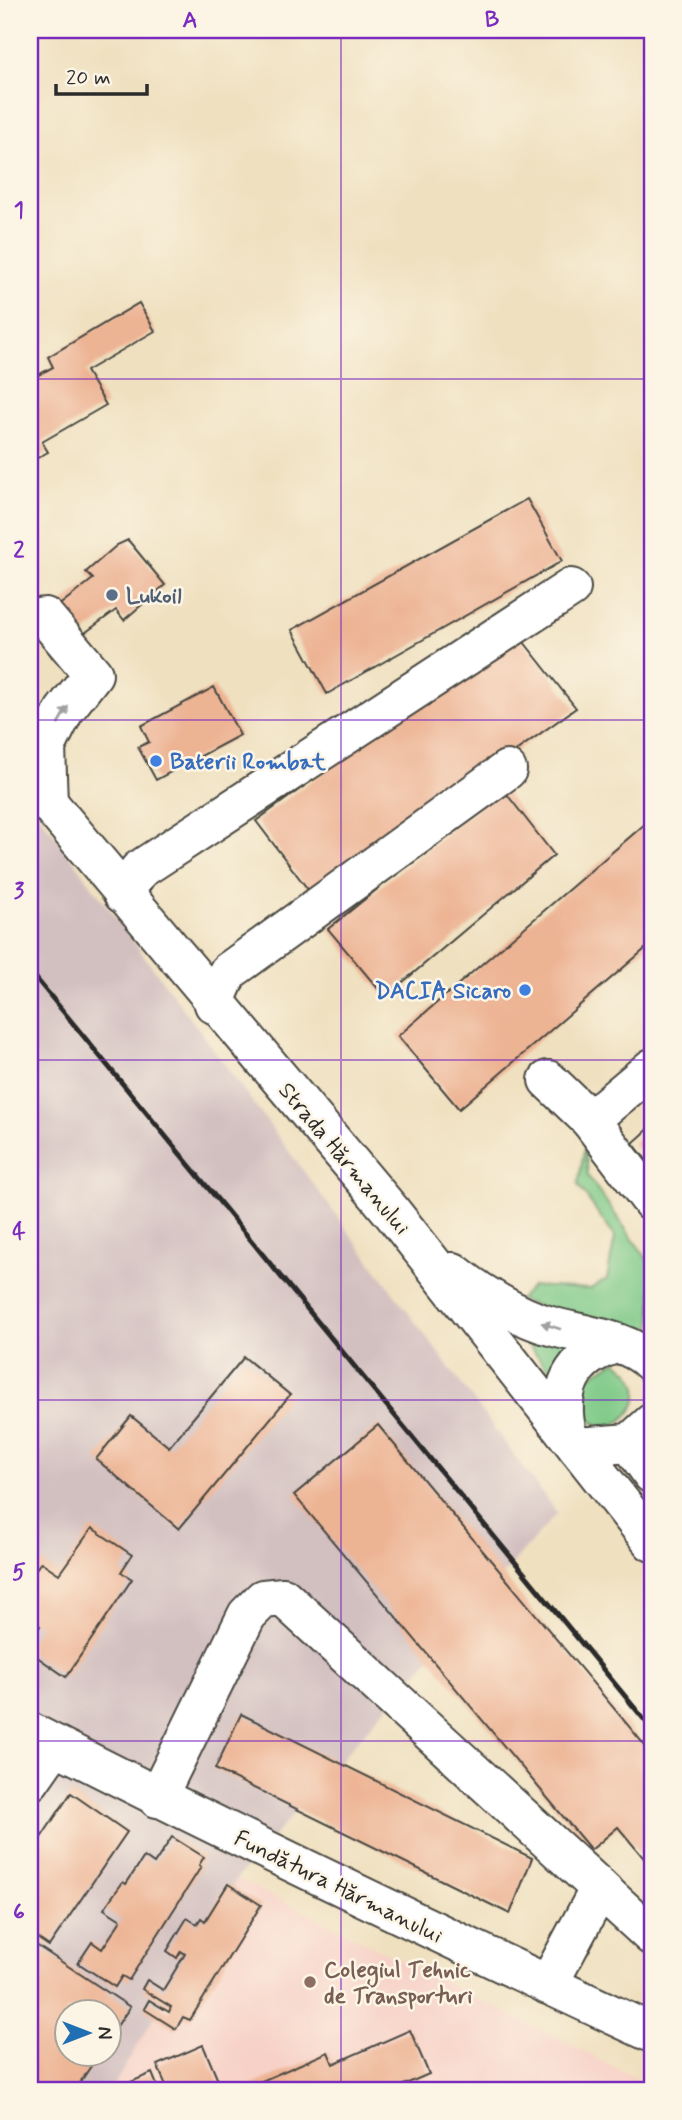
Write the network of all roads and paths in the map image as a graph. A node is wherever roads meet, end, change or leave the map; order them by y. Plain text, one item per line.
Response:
1 (571, 588) dead end
2 (30, 619) edge
3 (507, 770) dead end
4 (39, 792) edge
5 (123, 894) junction
6 (214, 1004) junction
7 (652, 1068) edge
8 (548, 1080) dead end
9 (590, 1119) junction
10 (652, 1202) edge
11 (416, 1242) junction
12 (634, 1344) edge
13 (652, 1363) edge
14 (641, 1433) edge
15 (572, 1441) junction
16 (652, 1474) edge
17 (652, 1542) edge
18 (42, 1739) edge
19 (30, 1781) edge
20 (157, 1798) junction
21 (600, 1888) junction
22 (652, 1936) edge
23 (548, 1985) junction
24 (652, 2033) edge

1 - 5 main road
4 -> 2 main road
3 - 6 main road
4 - 5 main road, Strada Hărmanului
5 - 6 main road, Strada Hărmanului
6 - 11 main road, Strada Hărmanului
7 - 9 main road
8 - 9 main road
9 - 10 main road
12 -> 11 main road
11 - 15 main road, Strada Hărmanului
12 - 13 main road
12 - 15 main road
14 - 15 main road
14 - 16 main road
15 - 17 main road, Strada Hărmanului
18 - 19 main road
18 - 20 main road, Fundătura Hărmanului
20 - 21 main road
20 - 23 main road, Fundătura Hărmanului
21 - 22 main road
21 - 23 main road
23 - 24 main road, Fundătura Hărmanului

